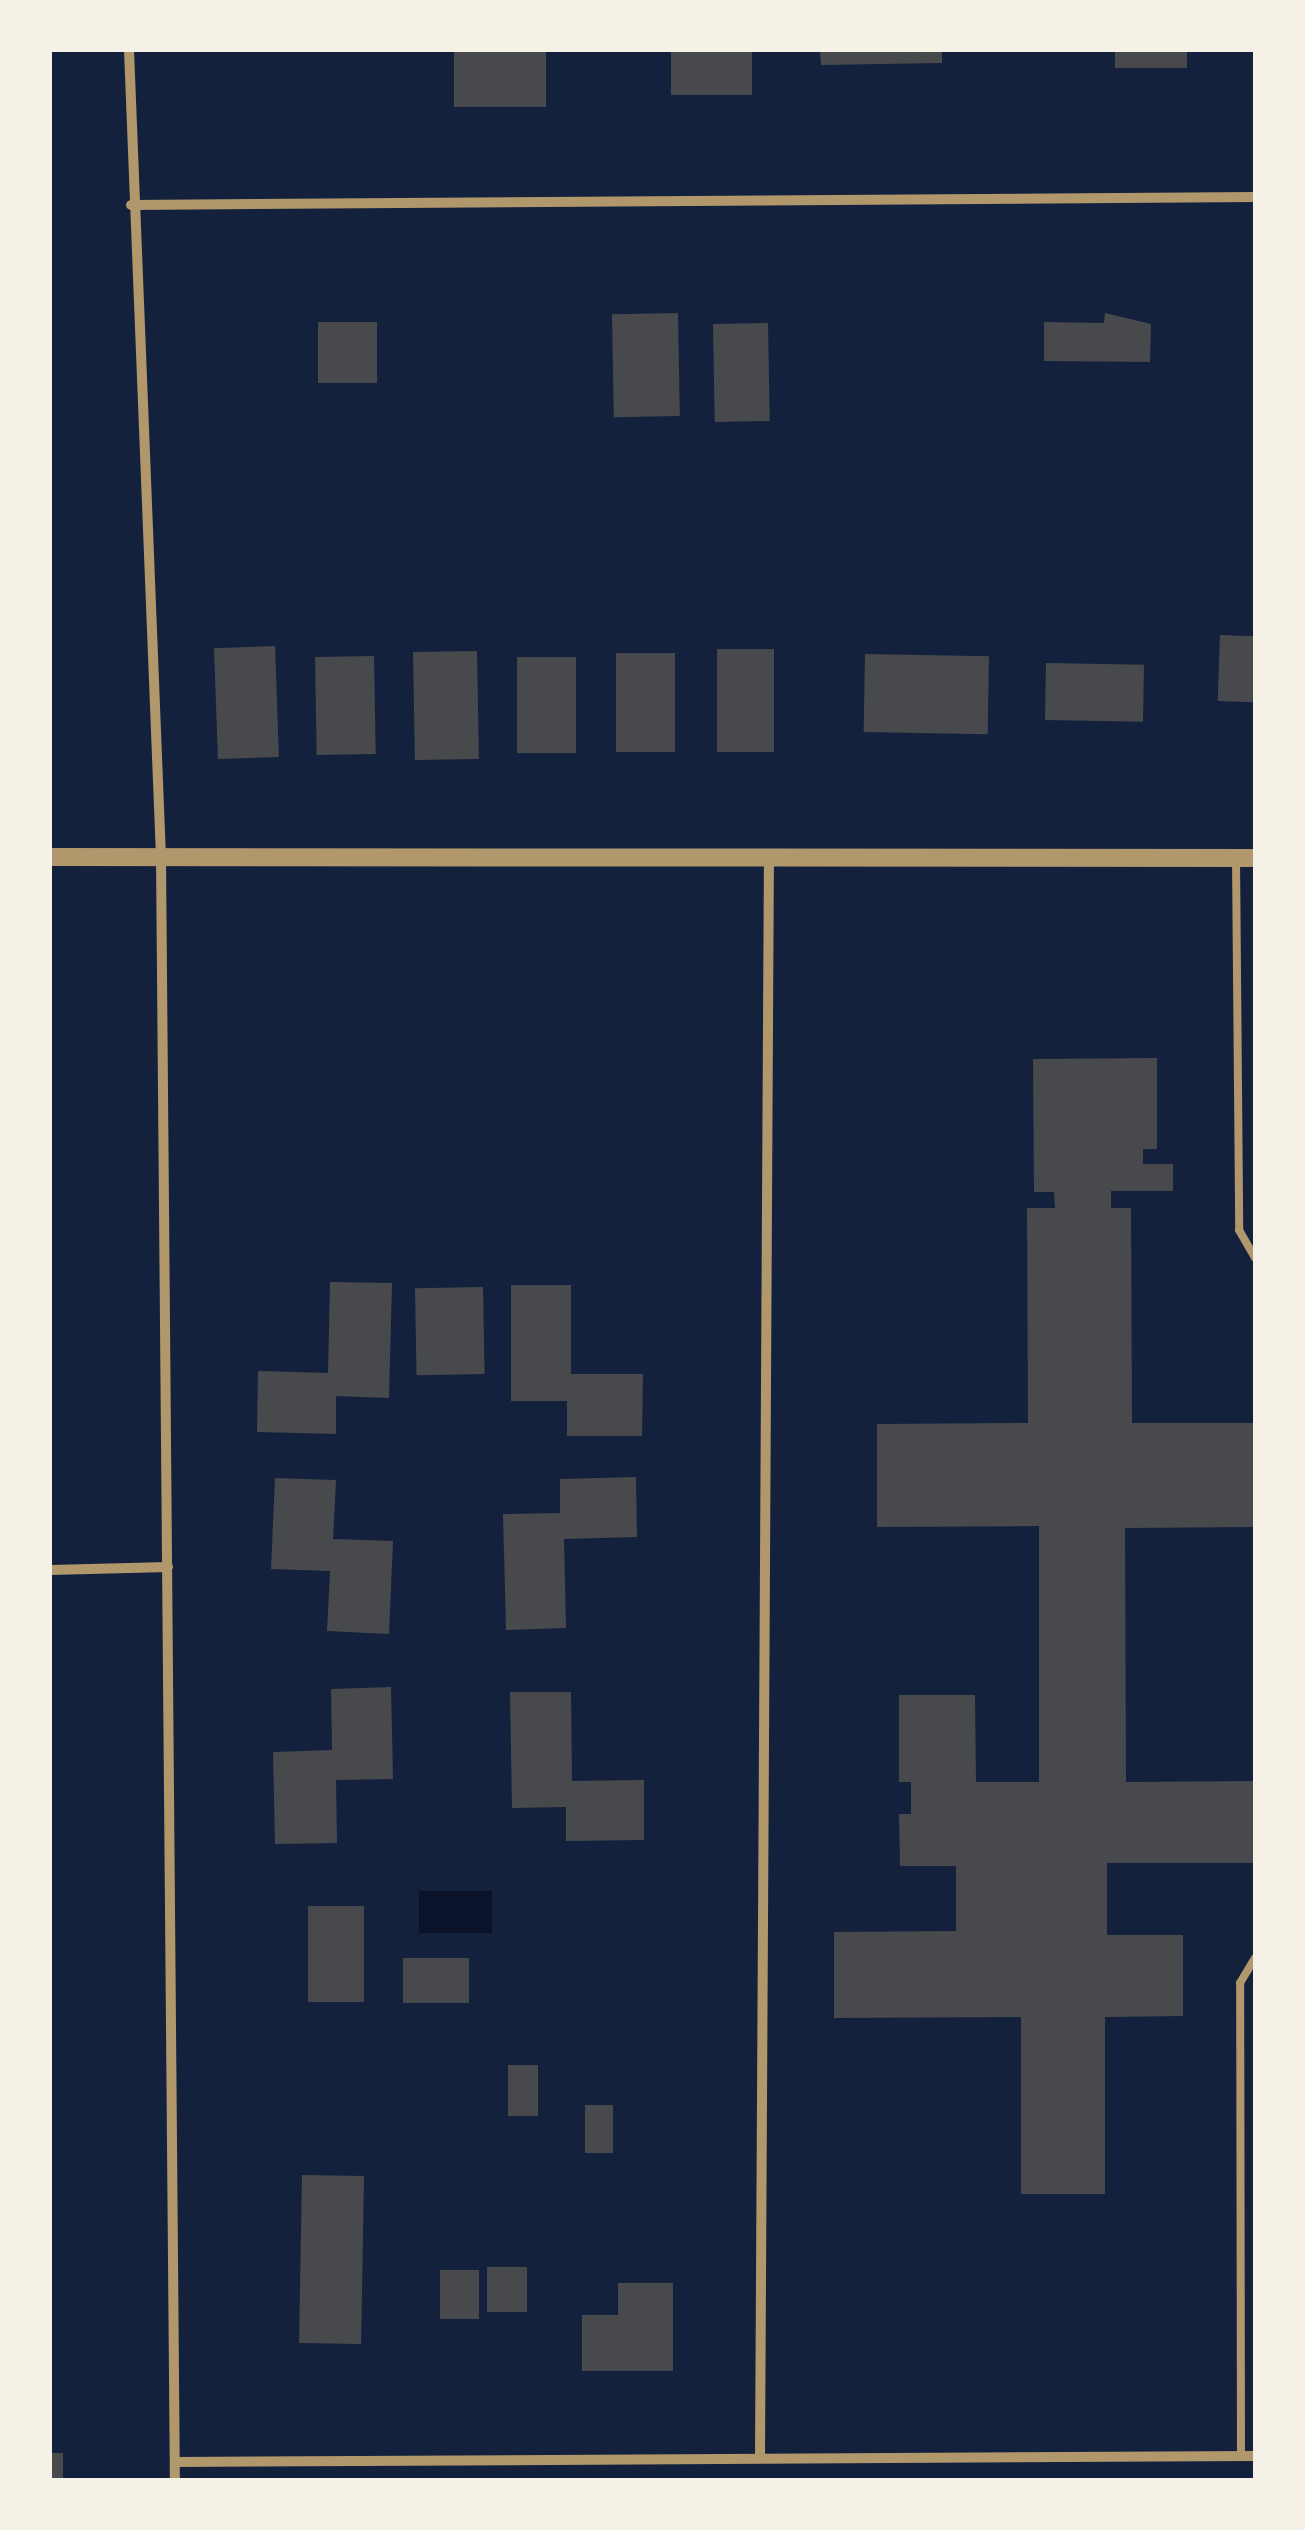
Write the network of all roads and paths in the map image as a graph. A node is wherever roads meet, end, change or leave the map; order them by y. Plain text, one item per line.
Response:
1 (129, 50) edge
2 (1255, 196) edge
3 (131, 205) junction
4 (50, 857) edge
5 (161, 857) junction
6 (769, 858) junction
7 (1245, 858) edge
8 (1255, 1258) edge
9 (168, 1567) junction
10 (50, 1570) edge
11 (1255, 1958) edge
12 (1241, 2456) junction
13 (1255, 2456) edge
14 (760, 2458) junction
15 (175, 2462) junction
16 (175, 2480) edge

1 - 3 street
2 - 3 street
3 - 5 street
4 - 5 street
5 - 6 street
5 - 9 street
6 - 7 street
6 - 14 street
7 - 8 lane
9 - 10 street
9 - 15 street
11 - 12 lane
12 - 13 street
12 - 14 street
14 - 15 street
15 - 16 street

